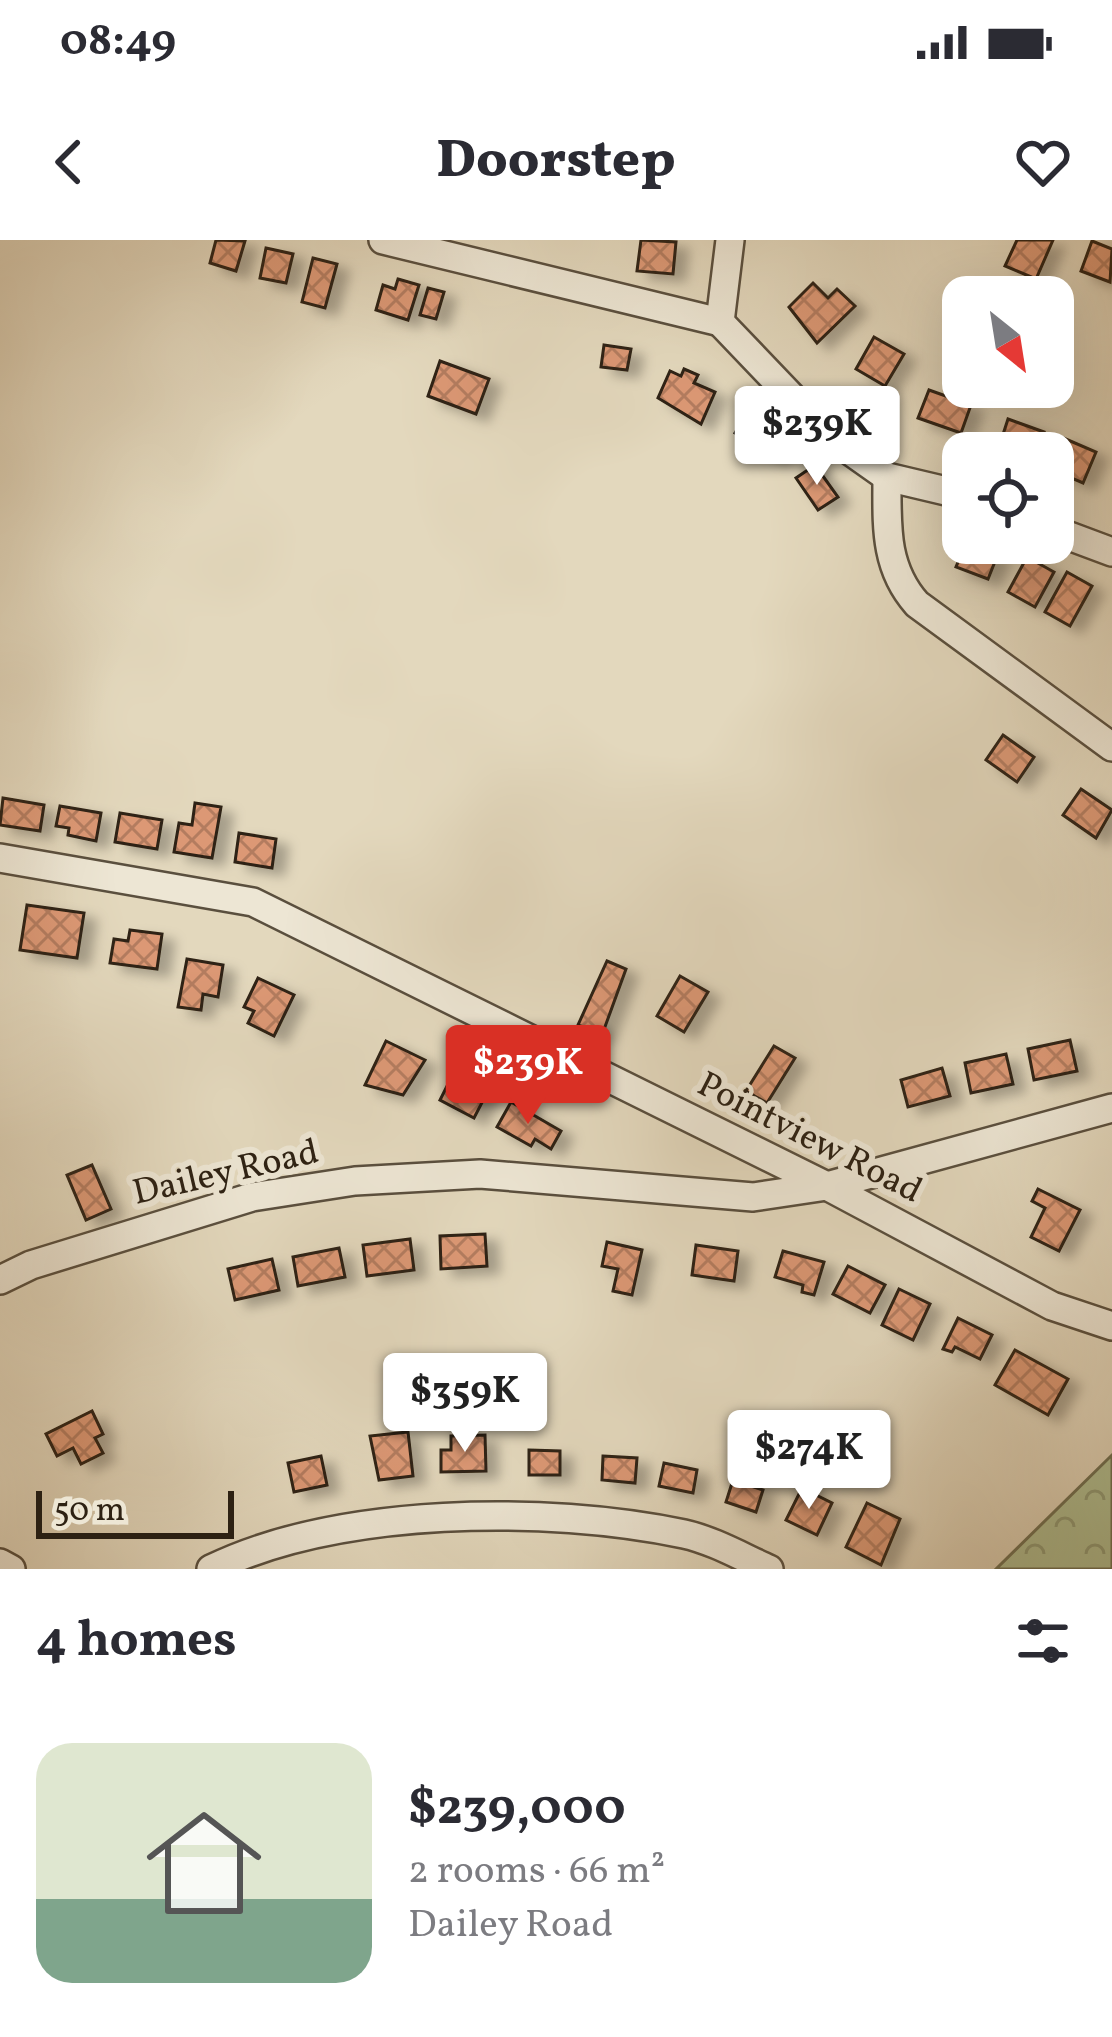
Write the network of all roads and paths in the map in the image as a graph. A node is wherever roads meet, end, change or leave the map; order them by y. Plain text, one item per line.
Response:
1 (383, 240) edge
2 (730, 240) edge
3 (721, 322) junction
4 (887, 477) junction
5 (942, 490) edge
6 (1074, 538) edge
7 (1112, 552) edge
8 (1112, 747) edge
9 (0, 858) edge
10 (1112, 1108) edge
11 (827, 1186) junction
12 (0, 1280) edge
13 (1112, 1326) edge
14 (0, 1563) edge
15 (11, 1569) edge
16 (211, 1569) edge
17 (769, 1569) edge

1 - 3 street
2 - 3 street
3 - 4 street
4 - 5 street
4 - 8 street
6 - 7 street
9 - 11 street, Pointview Road
10 - 11 street, Dailey Road
11 - 12 street, Dailey Road
11 - 13 street, Pointview Road
14 - 15 street
16 - 17 street

